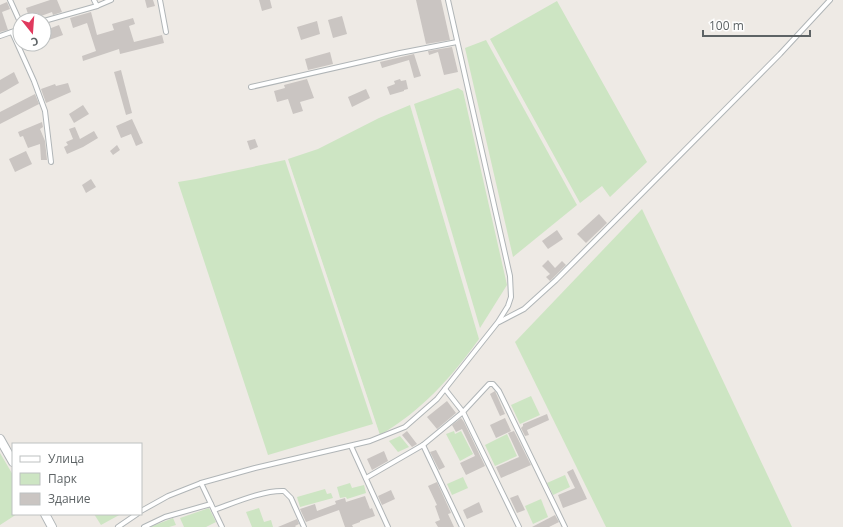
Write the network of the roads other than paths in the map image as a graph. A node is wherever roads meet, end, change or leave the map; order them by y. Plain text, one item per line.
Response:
1 (10, 0) edge
2 (94, 0) edge
3 (111, 0) edge
4 (160, 0) edge
5 (448, 0) edge
6 (830, 0) edge
7 (97, 6) junction
8 (15, 12) edge
9 (52, 19) edge
10 (12, 32) edge
11 (166, 32) dead end
12 (0, 36) edge
13 (457, 42) junction
14 (21, 52) edge
15 (251, 87) dead end
16 (51, 162) dead end
17 (498, 322) junction
18 (446, 389) junction
19 (463, 412) junction
20 (0, 439) edge
21 (423, 445) junction
22 (351, 446) junction
23 (0, 449) edge
24 (11, 458) edge
25 (366, 478) junction
26 (201, 483) junction
27 (211, 504) junction
28 (214, 510) junction
29 (142, 511) edge
30 (46, 515) edge
31 (135, 515) edge
32 (52, 527) edge
33 (118, 527) edge
34 (144, 527) edge
35 (222, 527) edge
36 (304, 527) edge
37 (388, 527) edge
38 (462, 527) edge
39 (519, 527) edge
40 (565, 527) edge

1 - 8 lane
2 - 7 lane
3 - 7 lane
4 - 11 lane
5 - 13 lane
6 - 17 lane
7 - 9 lane
10 - 12 lane
13 - 15 lane
13 - 17 lane
14 - 16 lane
17 - 18 lane
18 - 19 lane
18 - 22 lane
19 - 21 lane
19 - 39 lane
19 - 40 lane
20 - 24 street
21 - 25 lane
21 - 38 lane
22 - 25 lane
22 - 26 lane
23 - 24 lane
25 - 37 lane
26 - 27 lane
26 - 29 lane
27 - 28 lane
27 - 34 lane
28 - 35 lane
28 - 36 lane
30 - 32 street
31 - 33 lane

